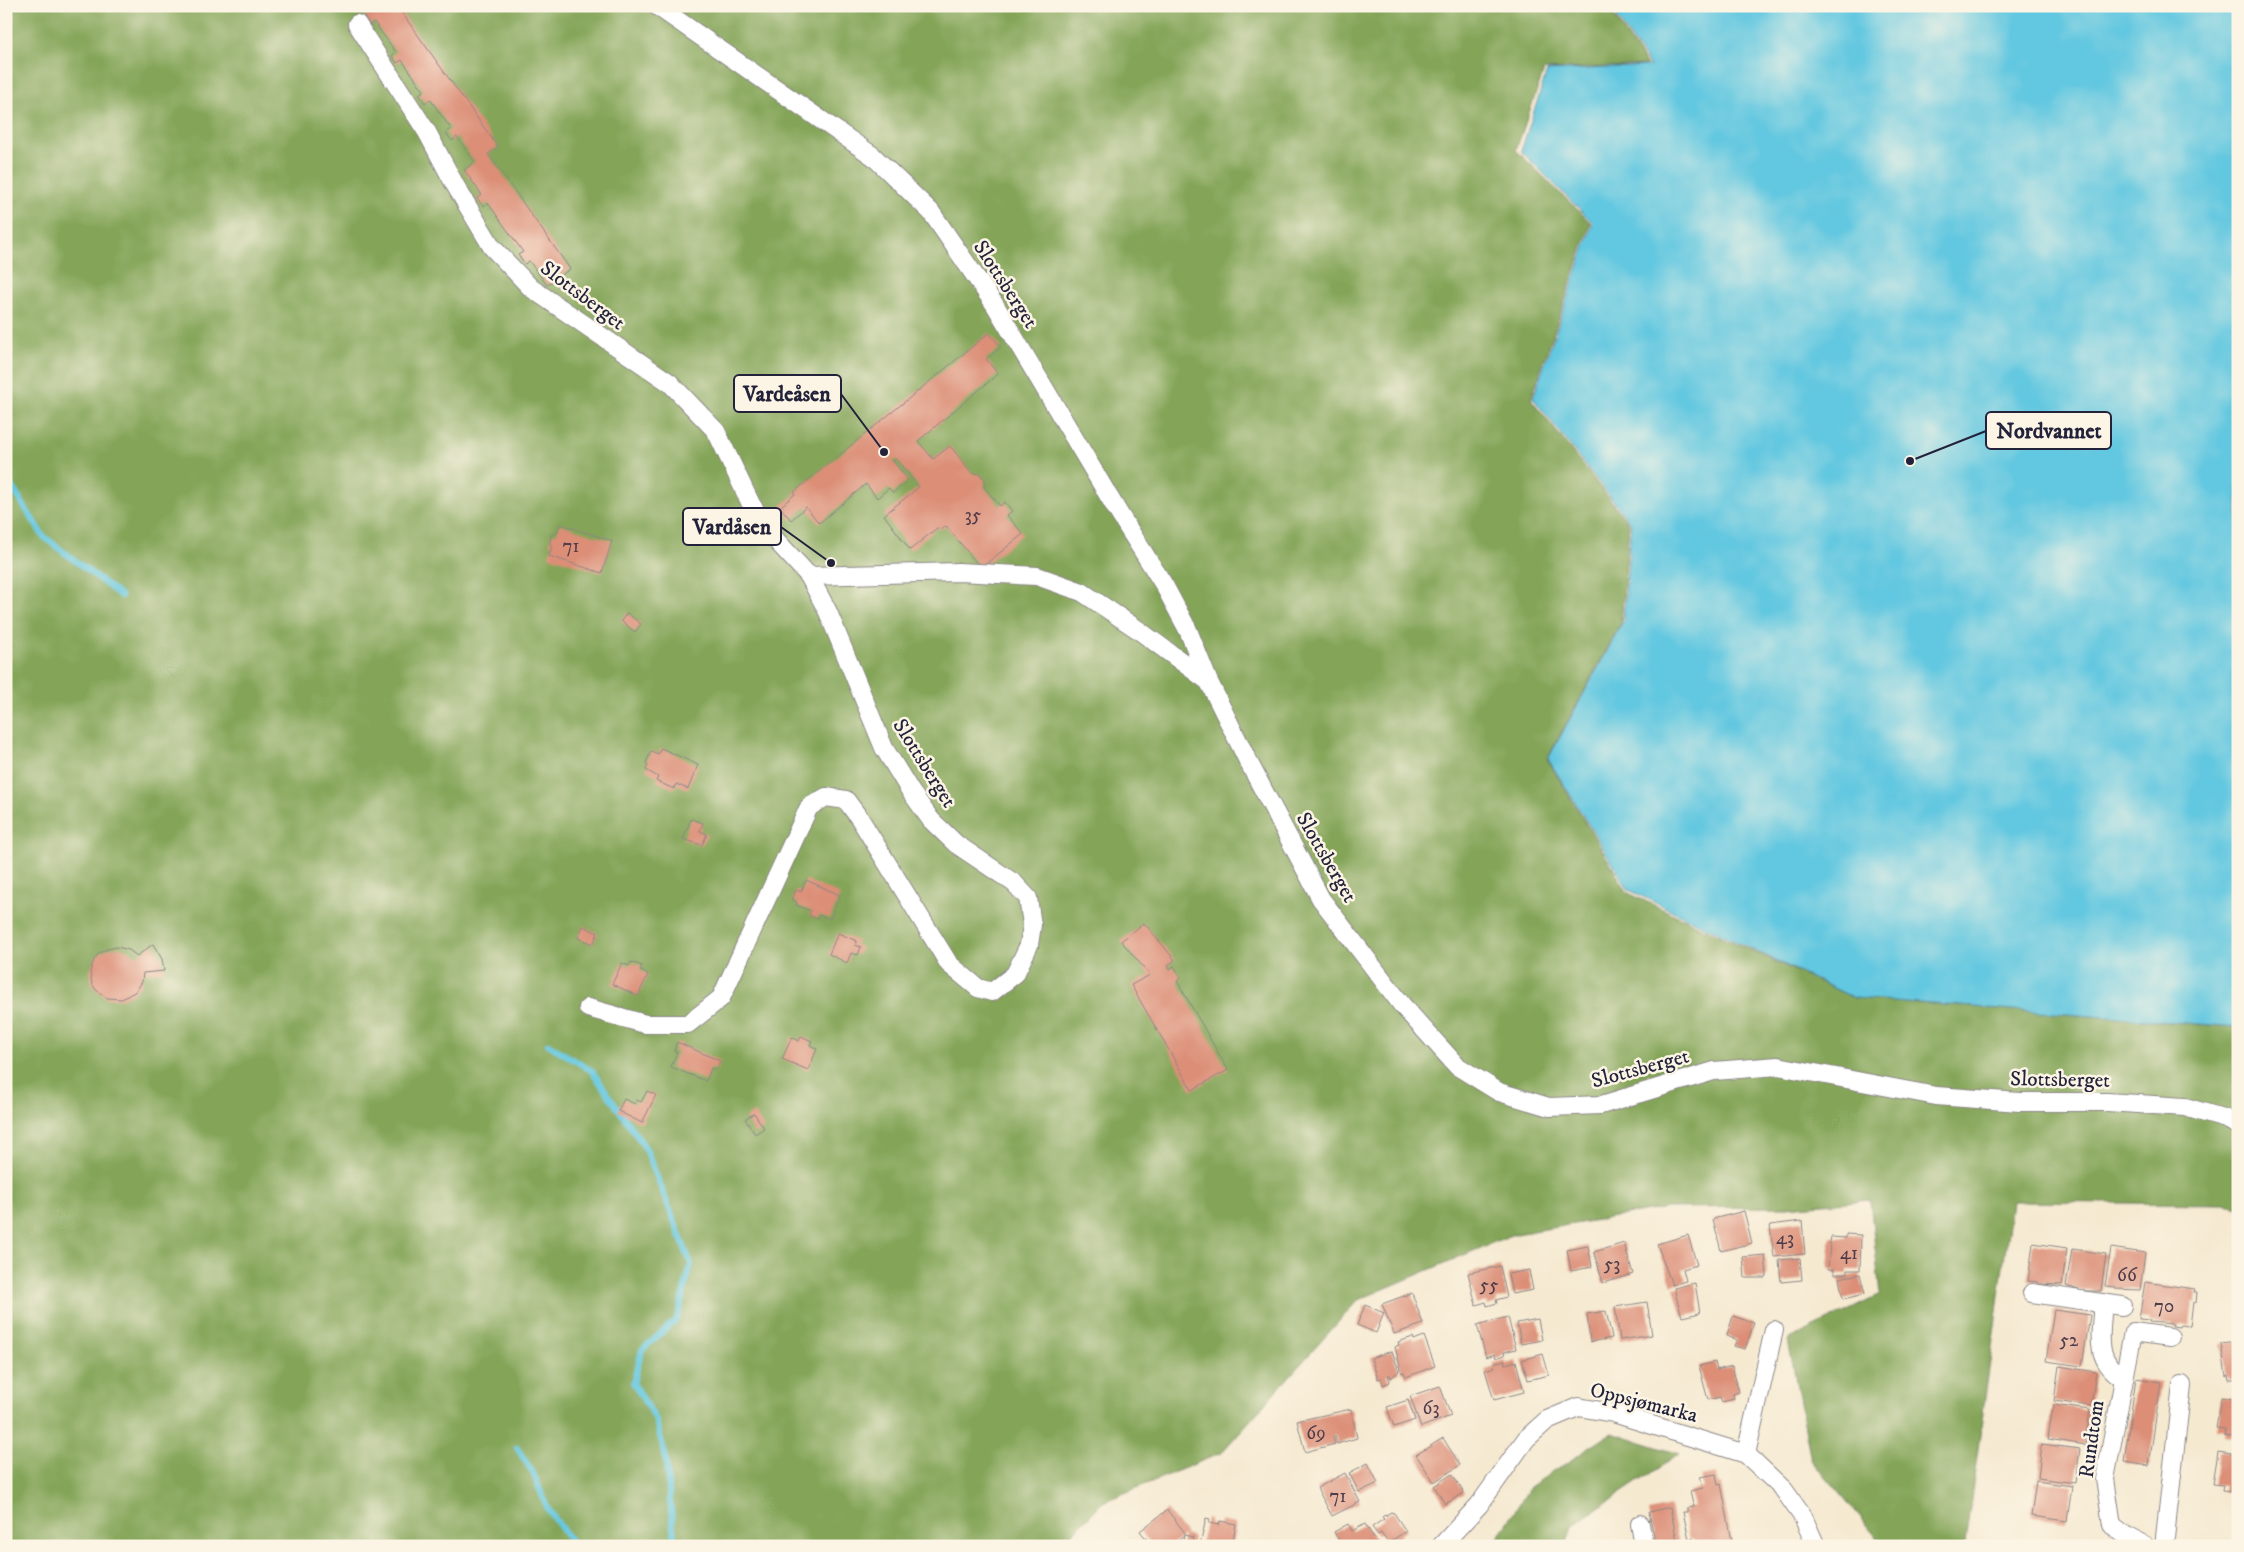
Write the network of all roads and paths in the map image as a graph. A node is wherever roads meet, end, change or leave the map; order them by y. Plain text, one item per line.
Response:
1 (657, 6) edge
2 (357, 24) dead end
3 (809, 576) junction
4 (1209, 682) junction
5 (588, 1008) dead end
6 (2238, 1126) edge
7 (2032, 1293) dead end
8 (2103, 1303) junction
9 (2122, 1306) dead end
10 (1774, 1330) dead end
11 (2170, 1337) dead end
12 (2122, 1378) junction
13 (2182, 1385) dead end
14 (1746, 1454) junction
15 (1640, 1524) dead end
16 (1441, 1546) edge
17 (1644, 1546) edge
18 (1816, 1546) edge
19 (2146, 1546) edge
20 (2164, 1546) edge

1 - 4 street, Slottsberget
2 - 3 street, Slottsberget
3 - 4 street, Slottsberget
3 - 5 street, Slottsberget
4 - 6 street, Slottsberget
7 - 8 street
8 - 9 street
8 - 12 street
10 - 14 street
11 - 12 street, Rundtom
12 - 19 street, Rundtom
13 - 20 street
14 - 16 street, Oppsjømarka
14 - 18 street, Oppsjømarka
15 - 17 street

